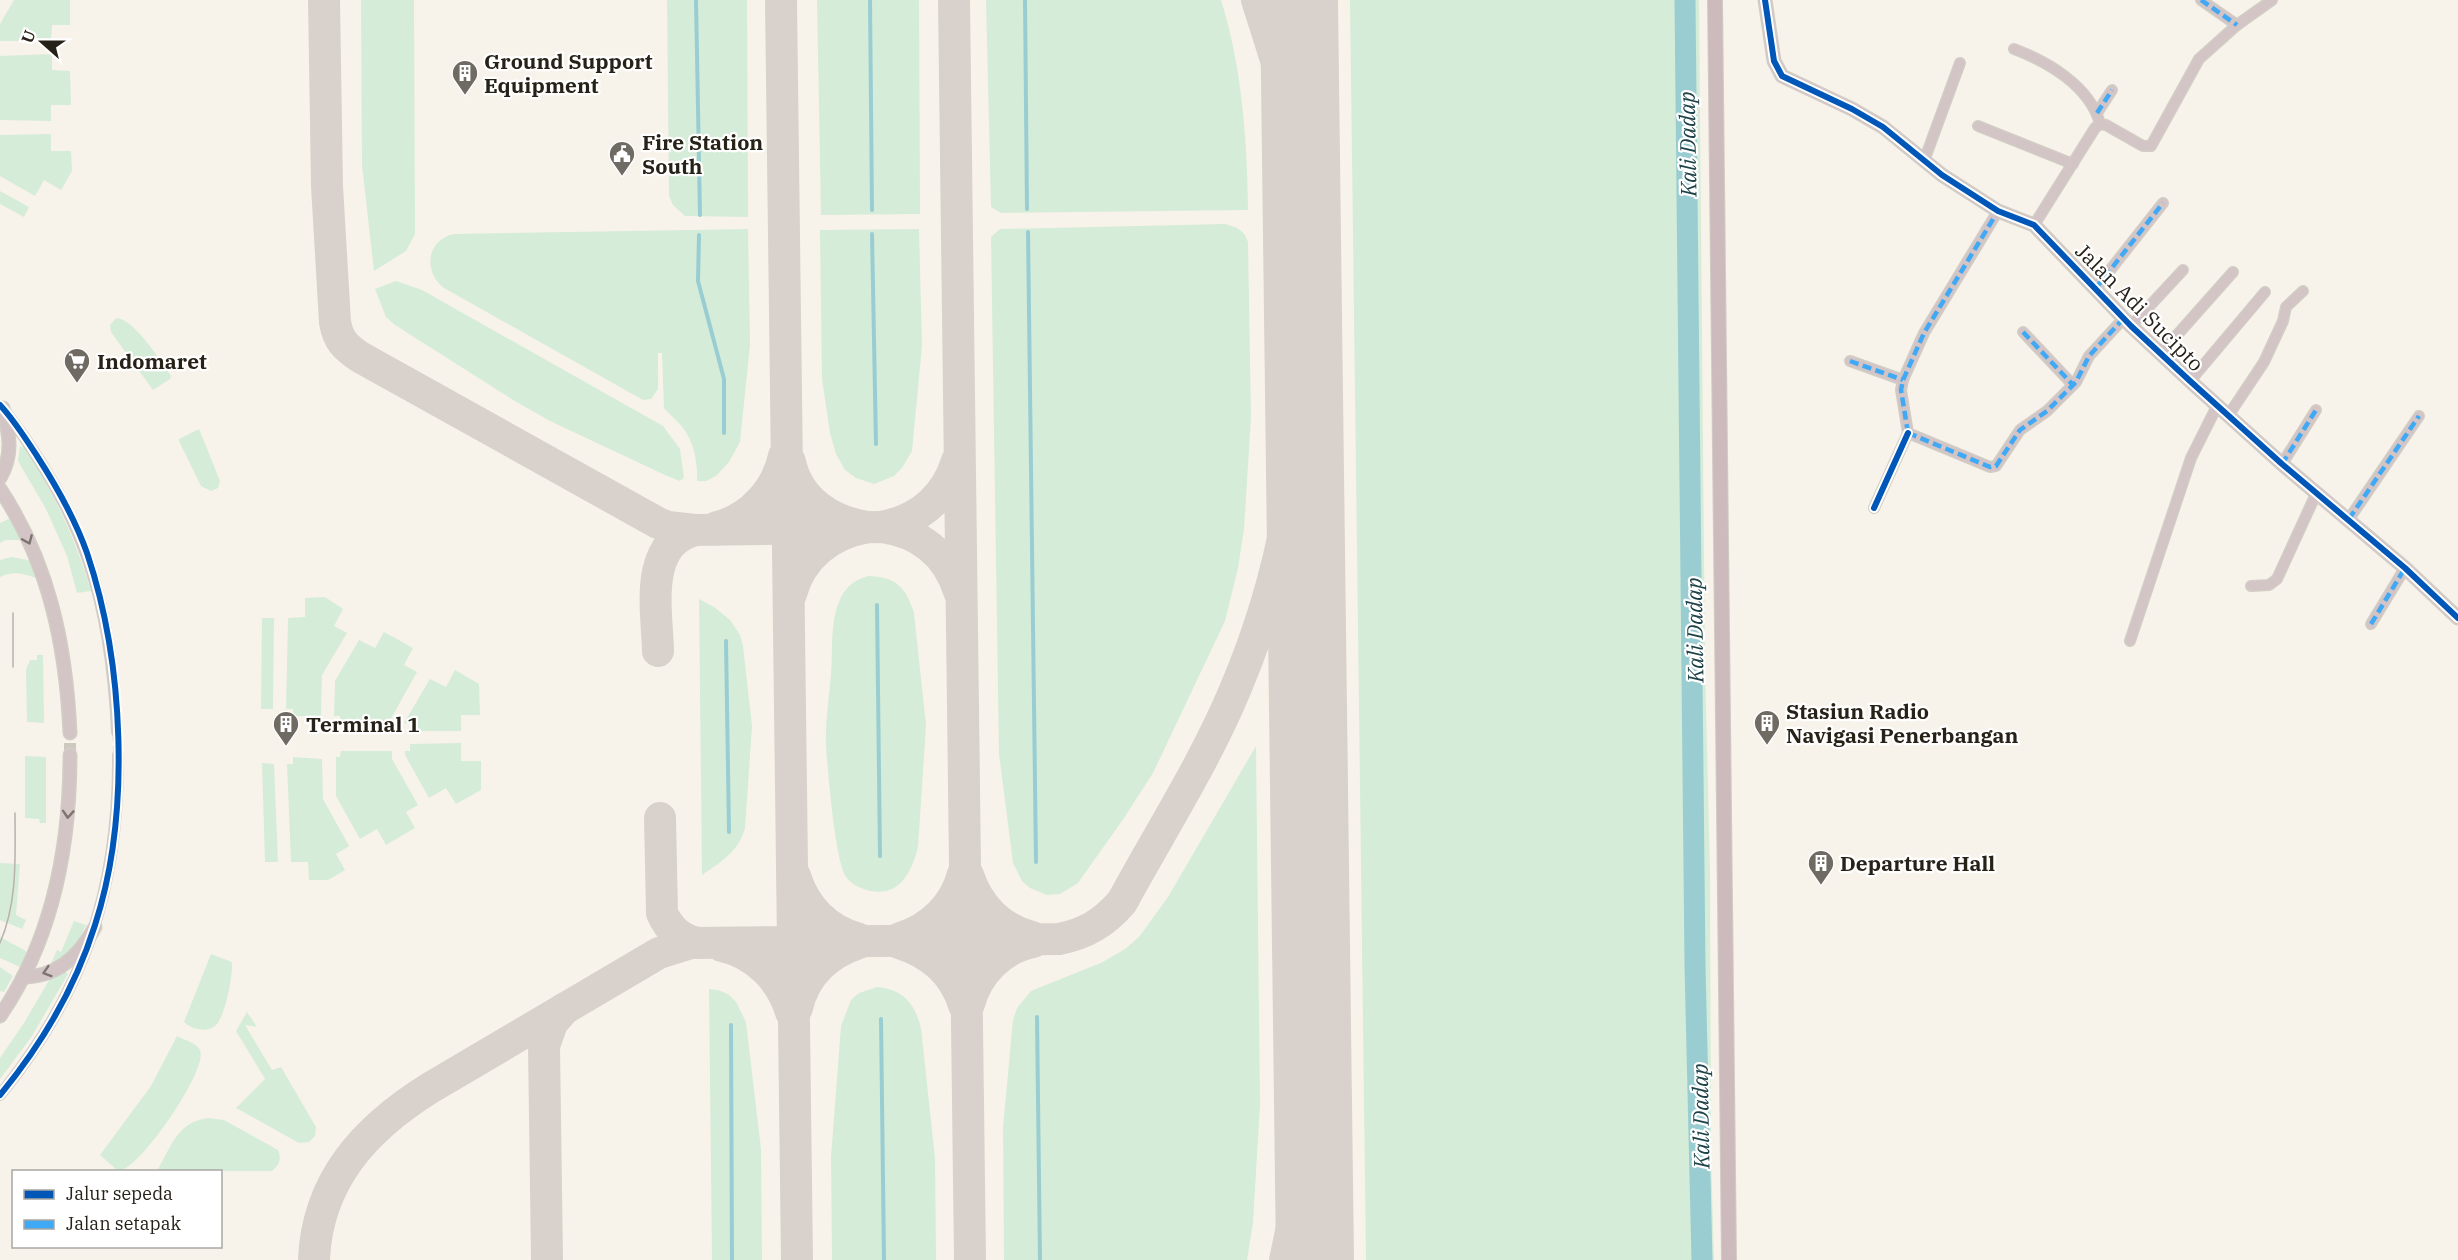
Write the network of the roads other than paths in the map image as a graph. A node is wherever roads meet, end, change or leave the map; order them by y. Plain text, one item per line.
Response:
1 (1715, 0) edge
2 (1765, 0) edge
3 (2201, 0) edge
4 (2272, 0) edge
5 (2237, 25) junction
6 (2014, 49) dead end
7 (1960, 63) dead end
8 (2112, 90) dead end
9 (2097, 112) junction
10 (2100, 124) junction
11 (1978, 126) dead end
12 (1924, 161) junction
13 (2073, 164) junction
14 (2163, 203) dead end
15 (1998, 211) junction
16 (2034, 225) junction
17 (2183, 270) dead end
18 (2233, 272) dead end
19 (2096, 288) junction
20 (2303, 291) dead end
21 (2265, 292) dead end
22 (2128, 322) junction
23 (2023, 332) dead end
24 (2161, 354) junction
25 (1850, 361) dead end
26 (1903, 380) junction
27 (2190, 381) junction
28 (2073, 385) junction
29 (1, 406) edge
30 (2217, 406) junction
31 (2316, 410) dead end
32 (2228, 416) junction
33 (2419, 416) dead end
34 (1908, 434) junction
35 (2282, 464) junction
36 (0, 478) edge
37 (0, 489) edge
38 (2316, 494) junction
39 (1874, 508) dead end
40 (2349, 519) junction
41 (2406, 567) junction
42 (2251, 586) dead end
43 (2458, 617) edge
44 (2371, 624) dead end
45 (2130, 641) dead end
46 (117, 732) tunnel mouth
47 (70, 733) tunnel mouth
48 (70, 755) tunnel mouth
49 (118, 755) tunnel mouth
50 (95, 927) junction
51 (23, 977) junction
52 (0, 1016) edge
53 (0, 1095) edge
54 (1729, 1260) edge

1 - 54 main road
2 - 12 street, Jalan Adi Sucipto
3 - 5 street
4 - 5 street
5 - 10 street
6 - 9 street
7 - 12 street
8 - 9 street
9 - 10 street
10 - 13 street
11 - 13 street
12 - 15 street, Jalan Adi Sucipto
13 - 16 street
14 - 19 street
15 - 16 street, Jalan Adi Sucipto
15 - 26 street
16 - 19 street, Jalan Adi Sucipto
17 - 22 street
18 - 24 street
19 - 22 street, Jalan Adi Sucipto
20 - 32 street
21 - 27 street
22 - 24 street, Jalan Adi Sucipto
22 - 28 street
23 - 28 street
24 - 27 street, Jalan Adi Sucipto
25 - 26 street
26 - 34 street
27 - 30 street, Jalan Adi Sucipto
28 - 34 street
29 - 36 street
29 - 46 street
30 - 32 street, Jalan Adi Sucipto
30 - 45 street
31 - 35 street
32 - 35 street, Jalan Adi Sucipto
33 - 40 street
34 - 39 street
35 - 38 street, Jalan Adi Sucipto
37 -> 47 street
38 - 40 street, Jalan Adi Sucipto
38 - 42 street
40 - 41 street, Jalan Adi Sucipto
41 - 43 street, Jalan Adi Sucipto
41 - 44 street
48 -> 51 street
49 - 50 street
50 -> 51 street
50 - 53 street
51 - 52 street

